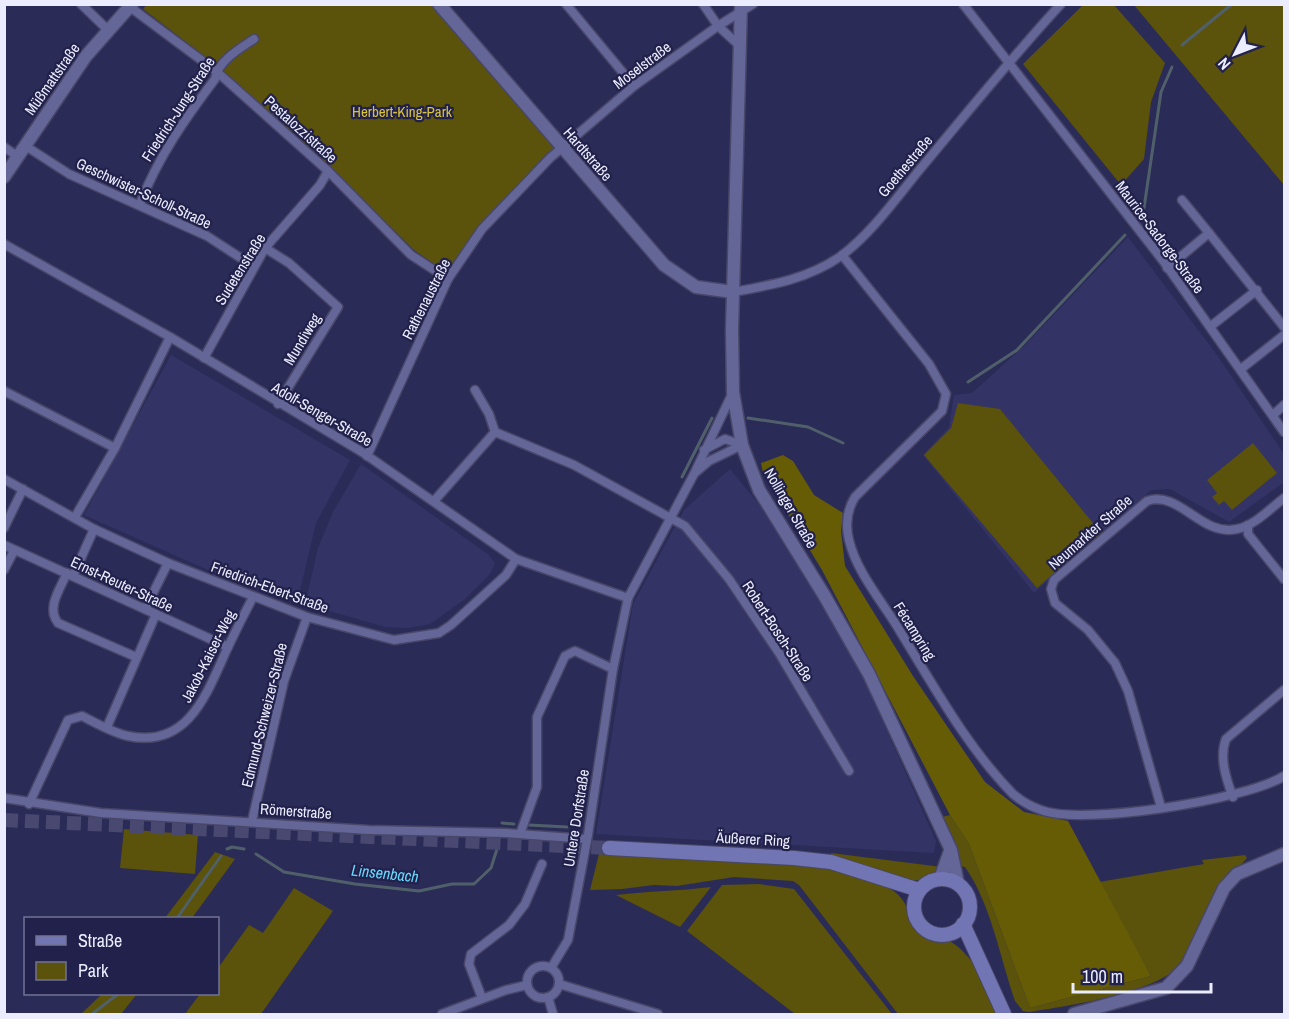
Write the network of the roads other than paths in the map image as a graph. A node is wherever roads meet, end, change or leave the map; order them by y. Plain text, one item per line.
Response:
1 (81, 4) edge
2 (439, 4) edge
3 (566, 4) edge
4 (703, 4) edge
5 (753, 4) edge
6 (963, 4) edge
7 (1061, 4) edge
8 (131, 6) edge
9 (742, 8) edge
10 (717, 26) junction
11 (108, 30) junction
12 (254, 39) dead end
13 (742, 47) junction
14 (1009, 62) junction
15 (216, 71) junction
16 (634, 86) junction
17 (4, 147) edge
18 (563, 147) junction
19 (21, 150) junction
20 (328, 171) junction
21 (4, 177) edge
22 (1182, 200) dead end
23 (140, 204) junction
24 (1209, 233) junction
25 (4, 244) edge
26 (265, 248) junction
27 (842, 255) junction
28 (253, 266) junction
29 (1167, 268) junction
30 (448, 279) junction
31 (1257, 290) junction
32 (734, 292) junction
33 (1211, 326) junction
34 (1284, 327) edge
35 (1284, 335) edge
36 (170, 337) junction
37 (204, 358) junction
38 (1241, 369) junction
39 (475, 390) dead end
40 (4, 391) edge
41 (733, 392) junction
42 (278, 404) junction
43 (1284, 405) edge
44 (1272, 415) junction
45 (495, 432) junction
46 (1284, 432) edge
47 (742, 445) junction
48 (115, 448) junction
49 (704, 450) junction
50 (367, 456) junction
51 (694, 474) junction
52 (4, 479) edge
53 (23, 489) junction
54 (1284, 498) edge
55 (434, 501) junction
56 (75, 517) junction
57 (669, 518) junction
58 (1248, 525) junction
59 (4, 528) edge
60 (94, 529) junction
61 (4, 545) edge
62 (14, 551) junction
63 (516, 559) junction
64 (168, 563) junction
65 (4, 570) edge
66 (70, 575) junction
67 (1284, 579) edge
68 (253, 597) junction
69 (628, 598) junction
70 (145, 609) junction
71 (156, 614) junction
72 (307, 617) junction
73 (228, 647) junction
74 (136, 657) junction
75 (613, 669) junction
76 (1284, 690) edge
77 (107, 726) junction
78 (849, 771) dead end
79 (1284, 776) edge
80 (1233, 796) junction
81 (4, 798) edge
82 (29, 804) junction
83 (1161, 807) junction
84 (252, 821) junction
85 (520, 834) junction
86 (587, 839) junction
87 (609, 848) tunnel mouth
88 (951, 850) junction
89 (1284, 854) edge
90 (543, 864) dead end
91 (940, 879) junction
92 (958, 884) junction
93 (917, 896) junction
94 (958, 928) junction
95 (551, 968) junction
96 (559, 984) junction
97 (527, 985) junction
98 (548, 997) junction
99 (482, 998) junction
100 (442, 1014) edge
101 (553, 1014) edge
102 (657, 1014) edge
103 (1004, 1014) edge
104 (1074, 1014) edge

1 - 11 street
2 - 18 main road, Hardtstraße
3 - 16 street
4 - 10 street
5 - 9 street, Moselstraße
6 - 14 street, Maurice-Sadorge-Straße
7 - 14 street, Goethestraße
8 - 11 main road, Müßmattstraße
8 - 15 street, Pestalozzistraße
9 - 10 street, Moselstraße
9 - 13 main road, Nollinger Straße
10 - 13 street
10 - 16 street, Moselstraße
11 - 19 main road, Müßmattstraße
12 - 15 street, Friedrich-Jung-Straße
13 - 32 main road, Nollinger Straße
14 - 27 street, Goethestraße
14 - 29 street, Maurice-Sadorge-Straße
15 - 20 street, Pestalozzistraße
15 - 23 street, Friedrich-Jung-Straße
16 - 18 street, Moselstraße
17 - 19 street, Geschwister-Scholl-Straße
18 - 30 street, Rathenaustraße
18 - 32 main road, Hardtstraße
19 - 21 main road, Müßmattstraße
19 - 23 street, Geschwister-Scholl-Straße
20 - 26 street, Sudetenstraße
20 - 30 street, Pestalozzistraße
22 - 24 street
23 - 28 street, Geschwister-Scholl-Straße
24 - 29 street
24 - 31 street
25 - 36 street, Adolf-Senger-Straße
26 - 28 street, Sudetenstraße
26 - 42 street, Mundiweg
27 - 32 street, Goethestraße
27 - 83 street, Fécampring
28 - 37 street, Sudetenstraße
29 - 33 street, Maurice-Sadorge-Straße
30 - 50 street, Rathenaustraße
31 - 33 street
31 - 34 street
32 - 41 main road, Nollinger Straße
33 - 38 street, Maurice-Sadorge-Straße
35 - 38 street
36 - 37 street, Adolf-Senger-Straße
36 - 48 street
37 - 42 street, Adolf-Senger-Straße
38 - 44 street, Maurice-Sadorge-Straße
39 - 45 street
40 - 48 street
41 - 47 main road, Nollinger Straße
41 - 49 street, Untere Dorfstraße
42 - 50 street, Adolf-Senger-Straße
43 - 44 street
44 - 46 street, Maurice-Sadorge-Straße
45 - 55 street
45 - 57 street, Robert-Bosch-Straße
47 - 49 street
47 - 51 street, Untere Dorfstraße
47 - 88 main road, Nollinger Straße
48 - 56 street
49 - 51 street, Untere Dorfstraße
50 - 55 street, Adolf-Senger-Straße
51 - 57 street, Untere Dorfstraße
52 - 53 street, Friedrich-Ebert-Straße
53 - 56 street, Friedrich-Ebert-Straße
53 - 59 street
54 - 58 street
55 - 63 street, Adolf-Senger-Straße
56 - 60 street, Friedrich-Ebert-Straße
57 - 69 street, Untere Dorfstraße
57 - 78 street, Robert-Bosch-Straße
58 - 67 street
58 - 83 street, Neumarkter Straße
60 - 64 street, Friedrich-Ebert-Straße
60 - 66 street
61 - 62 street, Ernst-Reuter-Straße
62 - 65 street
62 - 66 street, Ernst-Reuter-Straße
63 - 69 street, Adolf-Senger-Straße
63 - 72 street, Friedrich-Ebert-Straße
64 - 68 street, Friedrich-Ebert-Straße
64 - 70 street
66 - 70 street, Ernst-Reuter-Straße
66 - 74 street
68 - 72 street, Friedrich-Ebert-Straße
68 - 73 street, Jakob-Kaiser-Weg
69 - 75 street, Untere Dorfstraße
70 - 71 street, Ernst-Reuter-Straße
71 - 73 street, Ernst-Reuter-Straße
71 - 74 street
72 - 84 street, Edmund-Schweizer-Straße
73 - 77 street, Jakob-Kaiser-Weg
74 - 77 street
75 - 85 street
75 - 86 street, Untere Dorfstraße
76 - 80 street
77 - 82 street, Jakob-Kaiser-Weg
79 - 80 street, Fécampring
80 - 83 street, Fécampring
81 - 82 street, Römerstraße
82 - 84 street, Römerstraße
84 - 85 street, Römerstraße
85 - 86 street, Römerstraße
86 - 95 street, Untere Dorfstraße
87 - 93 main road, Äußerer Ring
88 - 91 main road
88 - 92 main road, Nollinger Straße
89 - 104 main road
90 - 99 street
91 - 92 main road
91 - 93 main road
92 - 94 main road
93 - 94 main road
94 - 103 main road
95 - 96 street
95 - 97 street
96 - 98 street
96 - 102 street
97 - 98 street
97 - 99 street
98 - 101 street
99 - 100 street

